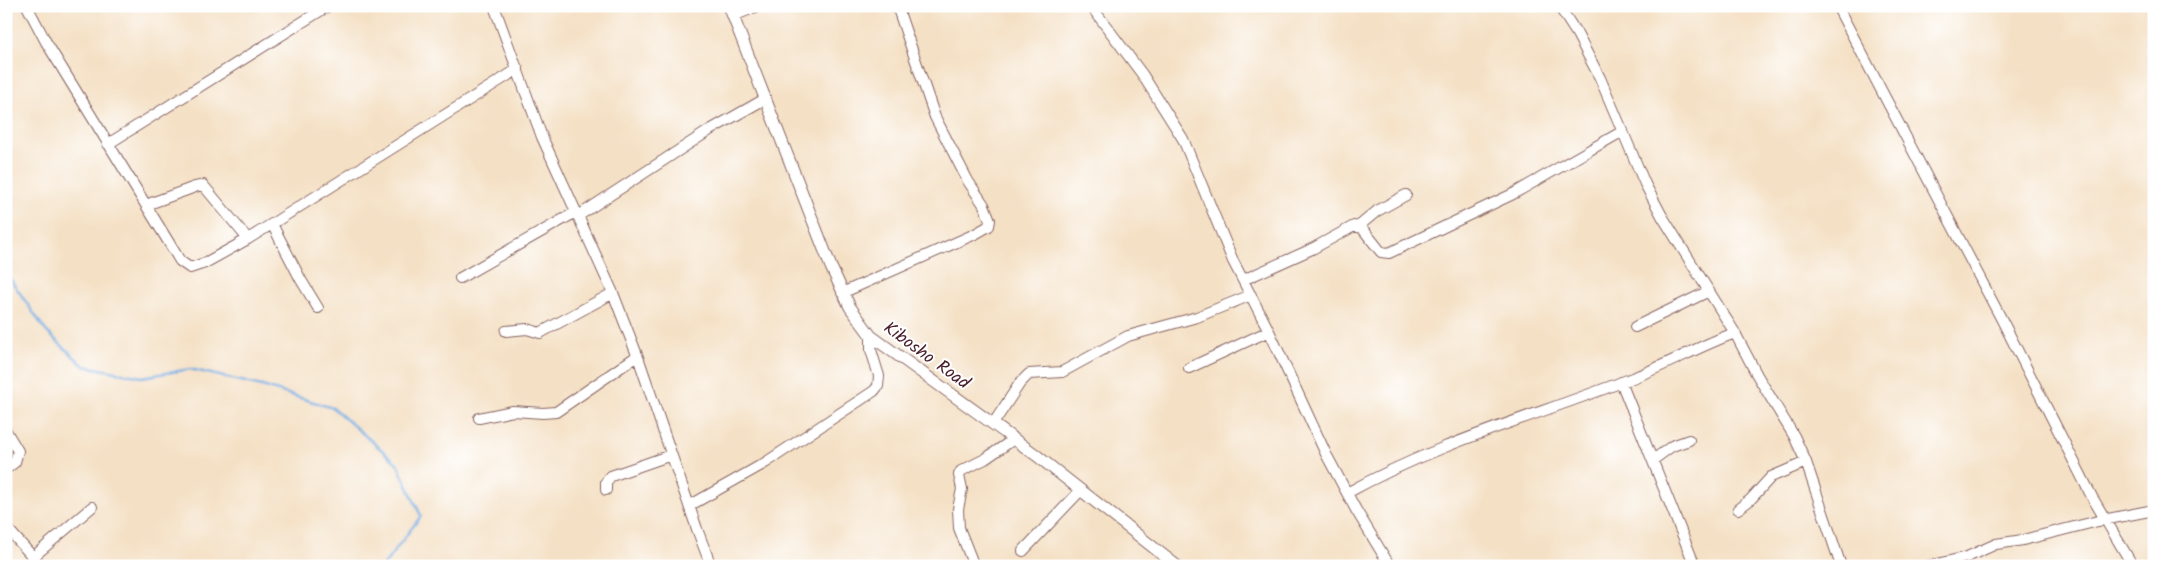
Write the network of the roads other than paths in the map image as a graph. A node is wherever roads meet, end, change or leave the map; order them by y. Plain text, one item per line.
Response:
1 (28, 6) edge
2 (328, 6) edge
3 (494, 6) edge
4 (758, 6) edge
5 (897, 6) edge
6 (1091, 6) edge
7 (1559, 6) edge
8 (1837, 6) edge
9 (731, 11) edge
10 (518, 69) junction
11 (765, 99) junction
12 (1623, 132) junction
13 (108, 144) junction
14 (1406, 195) dead end
15 (146, 205) junction
16 (577, 214) junction
17 (272, 224) junction
18 (1359, 226) junction
19 (248, 239) junction
20 (460, 278) dead end
21 (1243, 280) junction
22 (1708, 291) junction
23 (613, 293) junction
24 (842, 293) junction
25 (1251, 295) junction
26 (318, 308) dead end
27 (1635, 327) dead end
28 (506, 331) dead end
29 (1269, 331) junction
30 (1735, 333) junction
31 (871, 336) junction
32 (637, 356) junction
33 (1189, 368) dead end
34 (1621, 382) junction
35 (479, 418) dead end
36 (993, 424) junction
37 (6, 431) edge
38 (1014, 439) junction
39 (1689, 440) dead end
40 (671, 455) junction
41 (1653, 460) junction
42 (1806, 462) junction
43 (6, 469) edge
44 (606, 490) dead end
45 (1080, 490) junction
46 (1347, 493) junction
47 (689, 506) junction
48 (92, 507) dead end
49 (1738, 509) dead end
50 (2154, 510) edge
51 (2104, 519) junction
52 (6, 527) edge
53 (1023, 551) dead end
54 (33, 557) junction
55 (41, 566) edge
56 (711, 566) edge
57 (974, 566) edge
58 (1177, 566) edge
59 (1390, 566) edge
60 (1695, 566) edge
61 (1841, 566) edge
62 (1928, 566) edge
63 (2133, 566) edge

1 - 13 street
2 - 13 street
3 - 10 street
4 - 9 street
5 - 24 street
6 - 21 street
7 - 12 street
8 - 51 street
9 - 11 street, Kibosho Road
10 - 16 street
10 - 17 street
11 - 16 street
11 - 24 street, Kibosho Road
12 - 18 street
12 - 22 street
13 - 15 street
14 - 18 street
15 - 19 street
15 - 19 street
16 - 20 street
16 - 23 street
17 - 19 street
17 - 26 street
18 - 21 street
21 - 25 street
22 - 27 street
22 - 30 street
23 - 28 street
23 - 32 street
24 - 31 street, Kibosho Road
25 - 29 street
25 - 36 street
29 - 33 street
29 - 46 street
30 - 34 street
30 - 42 street
31 - 36 street, Kibosho Road
31 - 47 street
32 - 35 street
32 - 40 street
34 - 41 street
34 - 46 street
36 - 38 street, Kibosho Road
37 - 43 street
38 - 45 street, Kibosho Road
38 - 57 street
39 - 41 street
40 - 44 street
40 - 47 street
41 - 60 street
42 - 49 street
42 - 61 street
45 - 53 street
45 - 58 street, Kibosho Road
46 - 59 street
47 - 56 street
48 - 54 street
50 - 51 street
51 - 62 street
51 - 63 street
52 - 54 street
54 - 55 street

